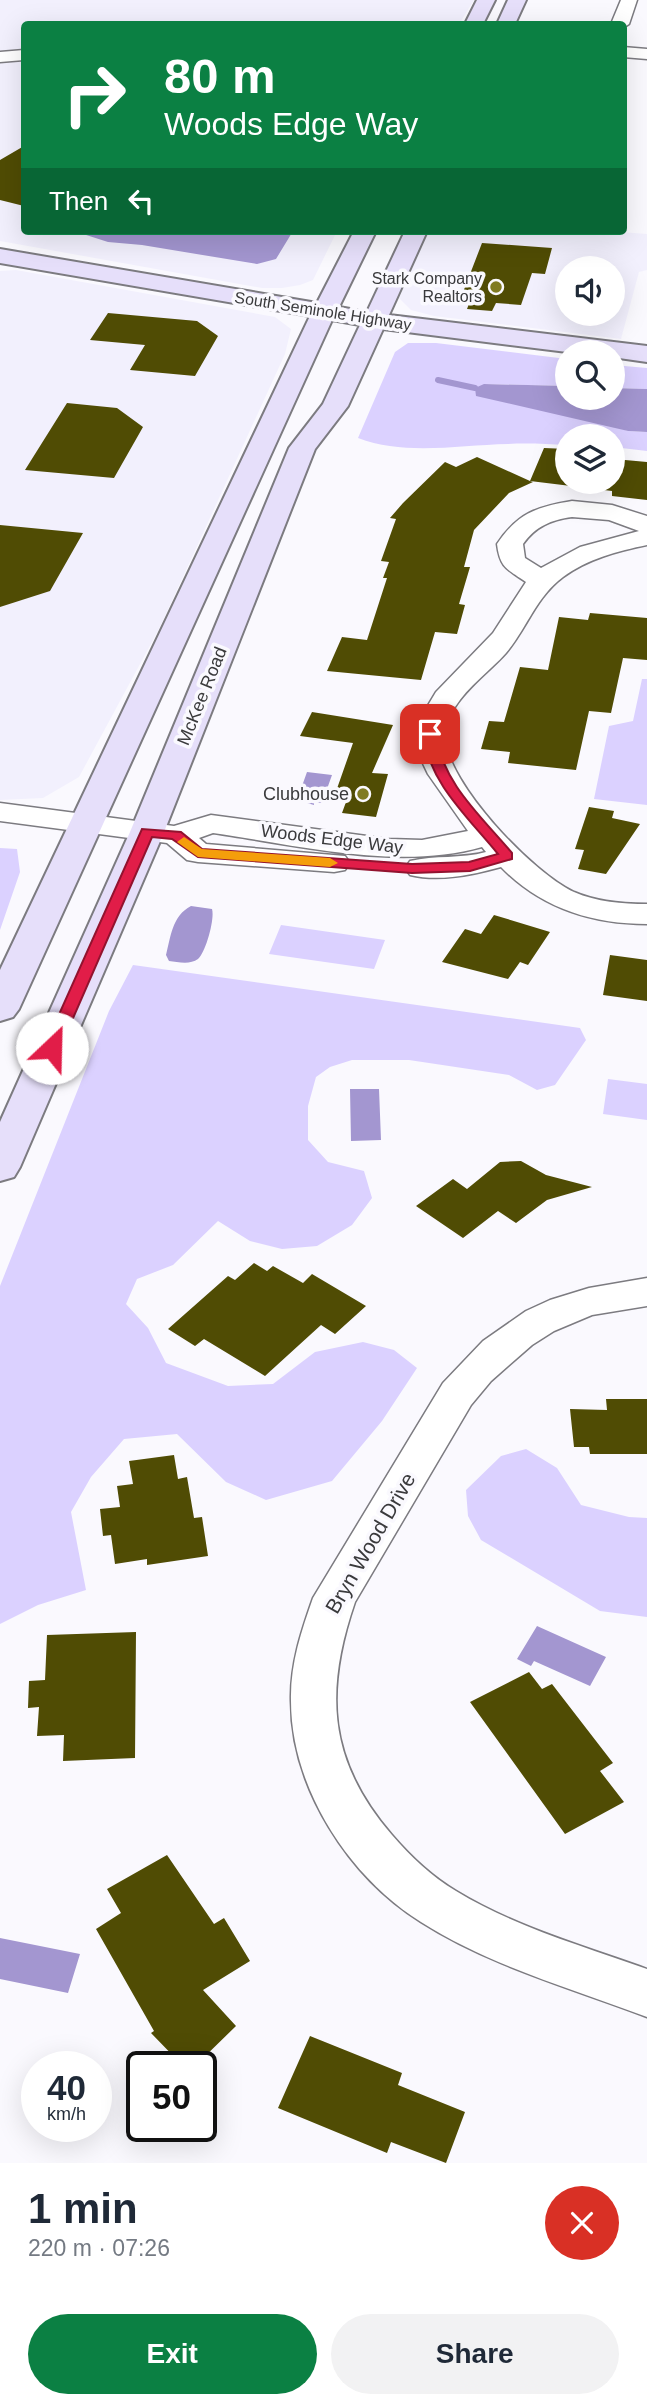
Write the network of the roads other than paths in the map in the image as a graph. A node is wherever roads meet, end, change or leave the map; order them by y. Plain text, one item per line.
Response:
1 (486, 0) edge
2 (517, 0) edge
3 (629, 0) edge
4 (476, 21) edge
5 (507, 21) edge
6 (621, 21) edge
7 (627, 52) edge
8 (647, 54) edge
9 (21, 55) edge
10 (0, 57) edge
11 (363, 235) edge
12 (414, 235) edge
13 (0, 256) edge
14 (324, 313) junction
15 (374, 321) junction
16 (647, 354) edge
17 (302, 448) junction
18 (647, 525) edge
19 (647, 537) edge
20 (542, 580) junction
21 (0, 813) edge
22 (131, 830) junction
23 (498, 845) junction
24 (647, 914) edge
25 (0, 1009) edge
26 (0, 1167) edge
27 (647, 1292) edge
28 (647, 1993) edge

1 - 4 main road
2 - 5 main road
3 - 6 street
7 - 8 street
9 - 10 street
11 - 14 main road, McKee Road
12 - 15 main road, McKee Road
13 - 14 main road, South Seminole Highway
14 - 15 main road, South Seminole Highway
14 - 17 main road
14 - 22 main road, McKee Road
15 - 16 main road, South Seminole Highway
15 - 17 main road, McKee Road
17 - 22 main road, McKee Road
18 - 20 street
19 - 20 street
20 - 23 street
21 - 22 street
22 - 23 street, Woods Edge Way
22 - 25 main road, McKee Road
22 - 26 main road, McKee Road
23 - 24 street
27 - 28 street, Bryn Wood Drive

